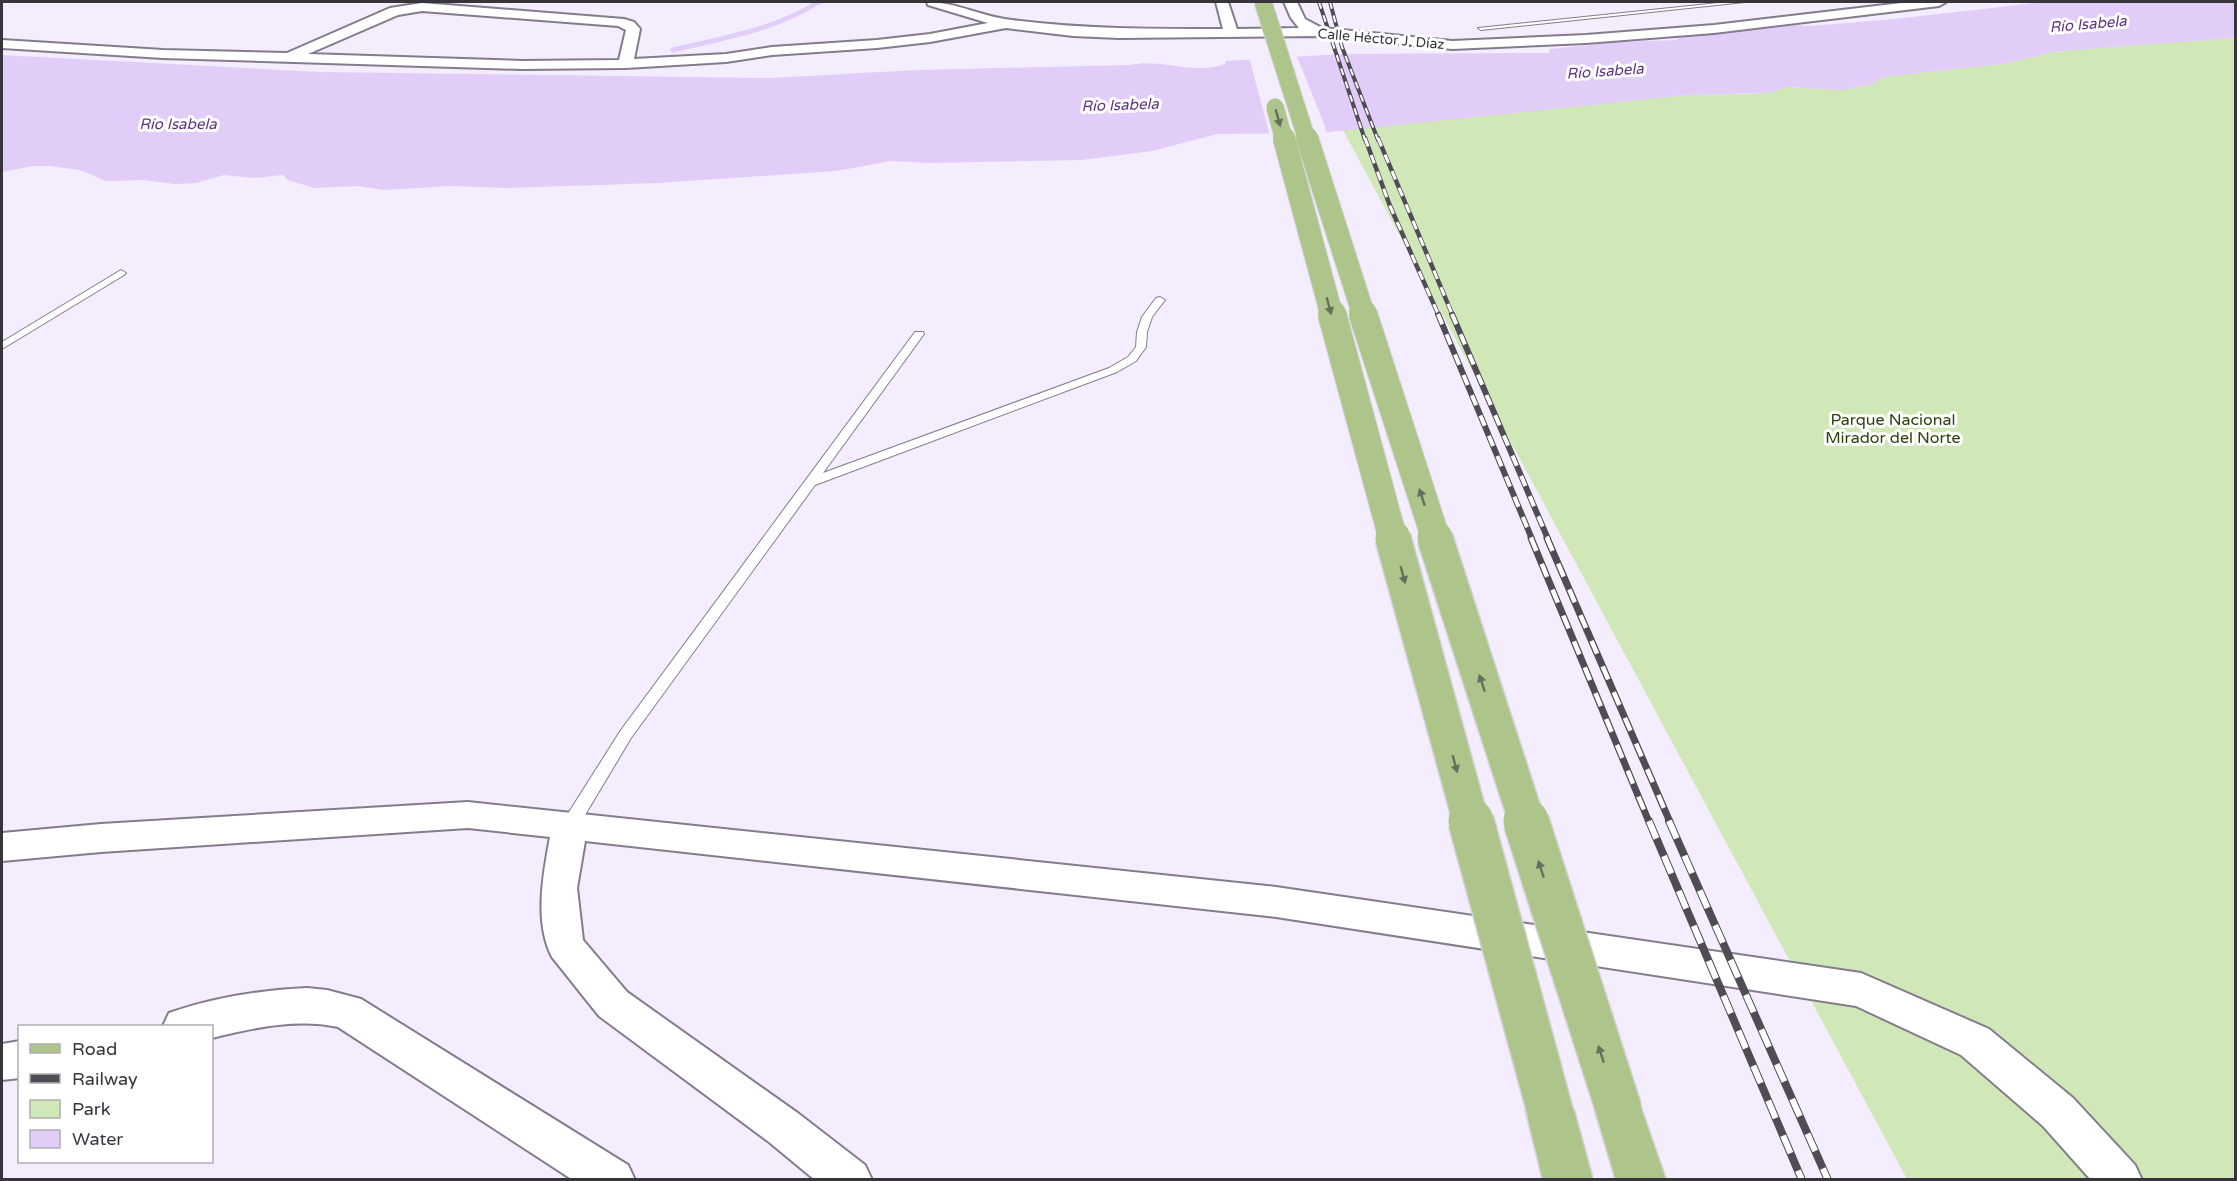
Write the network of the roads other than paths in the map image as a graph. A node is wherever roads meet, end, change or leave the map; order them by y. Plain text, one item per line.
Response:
1 (933, 2) edge
2 (1222, 2) edge
3 (1245, 2) edge
4 (1263, 2) edge
5 (1291, 2) edge
6 (1742, 2) edge
7 (1939, 2) edge
8 (1006, 24) junction
9 (1481, 28) dead end
10 (1231, 31) junction
11 (1320, 32) junction
12 (2, 44) edge
13 (289, 57) junction
14 (626, 64) junction
15 (121, 273) dead end
16 (1160, 300) dead end
17 (919, 334) dead end
18 (2, 346) edge
19 (808, 483) junction
20 (570, 825) junction
21 (2, 847) edge
22 (188, 1025) edge
23 (18, 1059) edge
24 (2, 1062) edge
25 (613, 1179) edge
26 (850, 1179) edge
27 (1568, 1179) edge
28 (1641, 1179) edge
29 (2120, 1179) edge

1 - 8 street, Calle Héctor J. Díaz
2 - 10 street
3 -> 27 main road, bridge
28 -> 4 main road, bridge
5 - 11 street
6 - 9 lane
7 - 11 street, Calle Héctor J. Díaz
8 - 10 street, Calle Héctor J. Díaz
8 - 14 street
10 - 11 street, Calle Héctor J. Díaz
12 - 13 street
13 - 14 street
13 - 14 street
15 - 18 lane
16 - 19 lane
17 - 19 lane
19 - 20 lane
20 - 21 street
20 - 26 street
20 - 29 street
22 - 25 street
23 - 24 street

